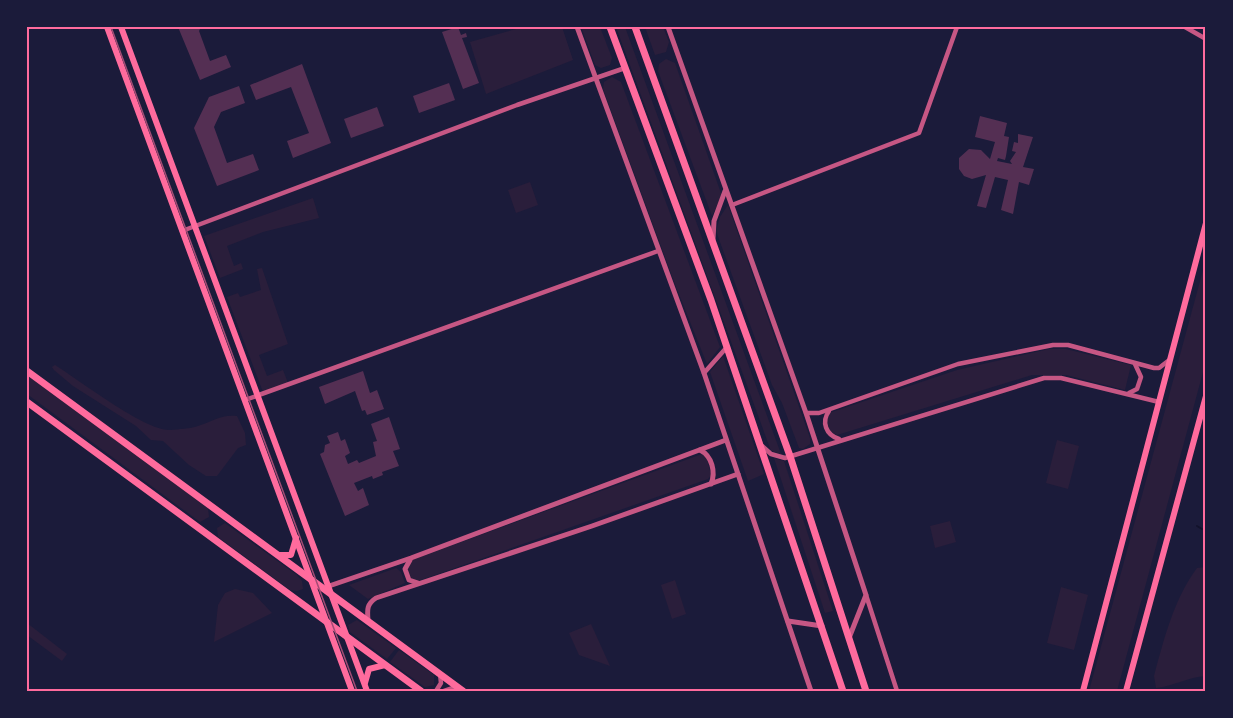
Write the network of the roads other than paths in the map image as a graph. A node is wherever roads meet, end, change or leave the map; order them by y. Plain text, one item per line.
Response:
1 (107, 27) edge
2 (121, 27) edge
3 (577, 27) edge
4 (610, 27) edge
5 (635, 27) edge
6 (668, 27) edge
7 (957, 27) edge
8 (1185, 27) edge
9 (1204, 38) edge
10 (625, 68) junction
11 (596, 78) junction
12 (725, 186) junction
13 (732, 205) junction
14 (1206, 223) edge
15 (195, 226) junction
16 (182, 231) junction
17 (713, 241) junction
18 (658, 251) junction
19 (727, 347) junction
20 (1170, 359) junction
21 (1134, 363) junction
22 (27, 371) edge
23 (704, 373) junction
24 (1127, 394) junction
25 (258, 395) junction
26 (1206, 396) edge
27 (245, 400) junction
28 (27, 402) edge
29 (1159, 402) junction
30 (831, 409) junction
31 (806, 413) junction
32 (726, 440) junction
33 (842, 440) junction
34 (760, 444) junction
35 (818, 448) junction
36 (700, 450) junction
37 (790, 456) junction
38 (738, 474) junction
39 (711, 484) junction
40 (297, 537) junction
41 (276, 554) junction
42 (411, 558) junction
43 (396, 563) junction
44 (311, 579) junction
45 (419, 584) junction
46 (329, 586) junction
47 (406, 588) junction
48 (332, 595) junction
49 (866, 595) junction
50 (368, 620) junction
51 (788, 621) junction
52 (327, 622) junction
53 (822, 626) junction
54 (348, 637) junction
55 (849, 638) junction
56 (386, 665) junction
57 (439, 672) junction
58 (364, 683) junction
59 (461, 689) edge
60 (352, 691) edge
61 (367, 691) edge
62 (420, 691) edge
63 (436, 691) edge
64 (444, 691) edge
65 (811, 691) edge
66 (843, 691) edge
67 (866, 691) edge
68 (897, 691) edge
69 (1083, 691) edge
70 (1126, 691) edge

1 - 16 main road
2 - 15 main road
3 - 11 street
4 - 10 main road
5 - 17 main road
6 - 12 street
7 - 13 street
8 - 9 street
10 - 11 street
10 - 19 main road
11 - 15 street
11 - 18 street
12 - 13 street
12 - 17 street
13 - 31 street
14 - 20 main road
15 - 16 street
15 - 25 main road
16 - 27 main road
17 - 37 main road
18 - 23 street
18 - 25 street
19 - 23 street
19 - 34 main road
20 - 21 street
20 - 29 main road
21 - 24 street
21 - 30 street
22 - 41 main road
23 - 32 street
24 - 29 street
24 - 33 street
25 - 27 street
25 - 46 main road
26 - 70 main road
27 - 40 main road
28 - 52 main road
29 - 69 main road
30 - 31 street
30 - 33 street
31 - 35 street
32 - 36 street
32 - 38 street
33 - 35 street
34 - 37 street
34 - 53 main road
35 - 37 street
35 - 49 street
36 - 39 street
36 - 42 street
37 - 55 main road
38 - 39 street
38 - 51 street
39 - 45 street
40 - 41 main road
40 - 44 main road
41 - 44 main road
42 - 43 street
42 - 45 street
43 - 46 street
43 - 47 street
44 - 48 main road
44 - 52 main road
45 - 47 street
46 - 48 main road
47 - 50 street
48 - 50 main road
48 - 54 main road
49 - 55 street
49 - 68 street
50 - 57 main road
51 - 53 street
51 - 65 street
52 - 54 main road
52 - 60 main road
53 - 66 main road
54 - 56 main road
54 - 58 main road
55 - 67 main road
56 - 58 main road
56 - 62 main road
57 - 59 main road
57 - 63 street
58 - 61 main road
59 - 64 street

